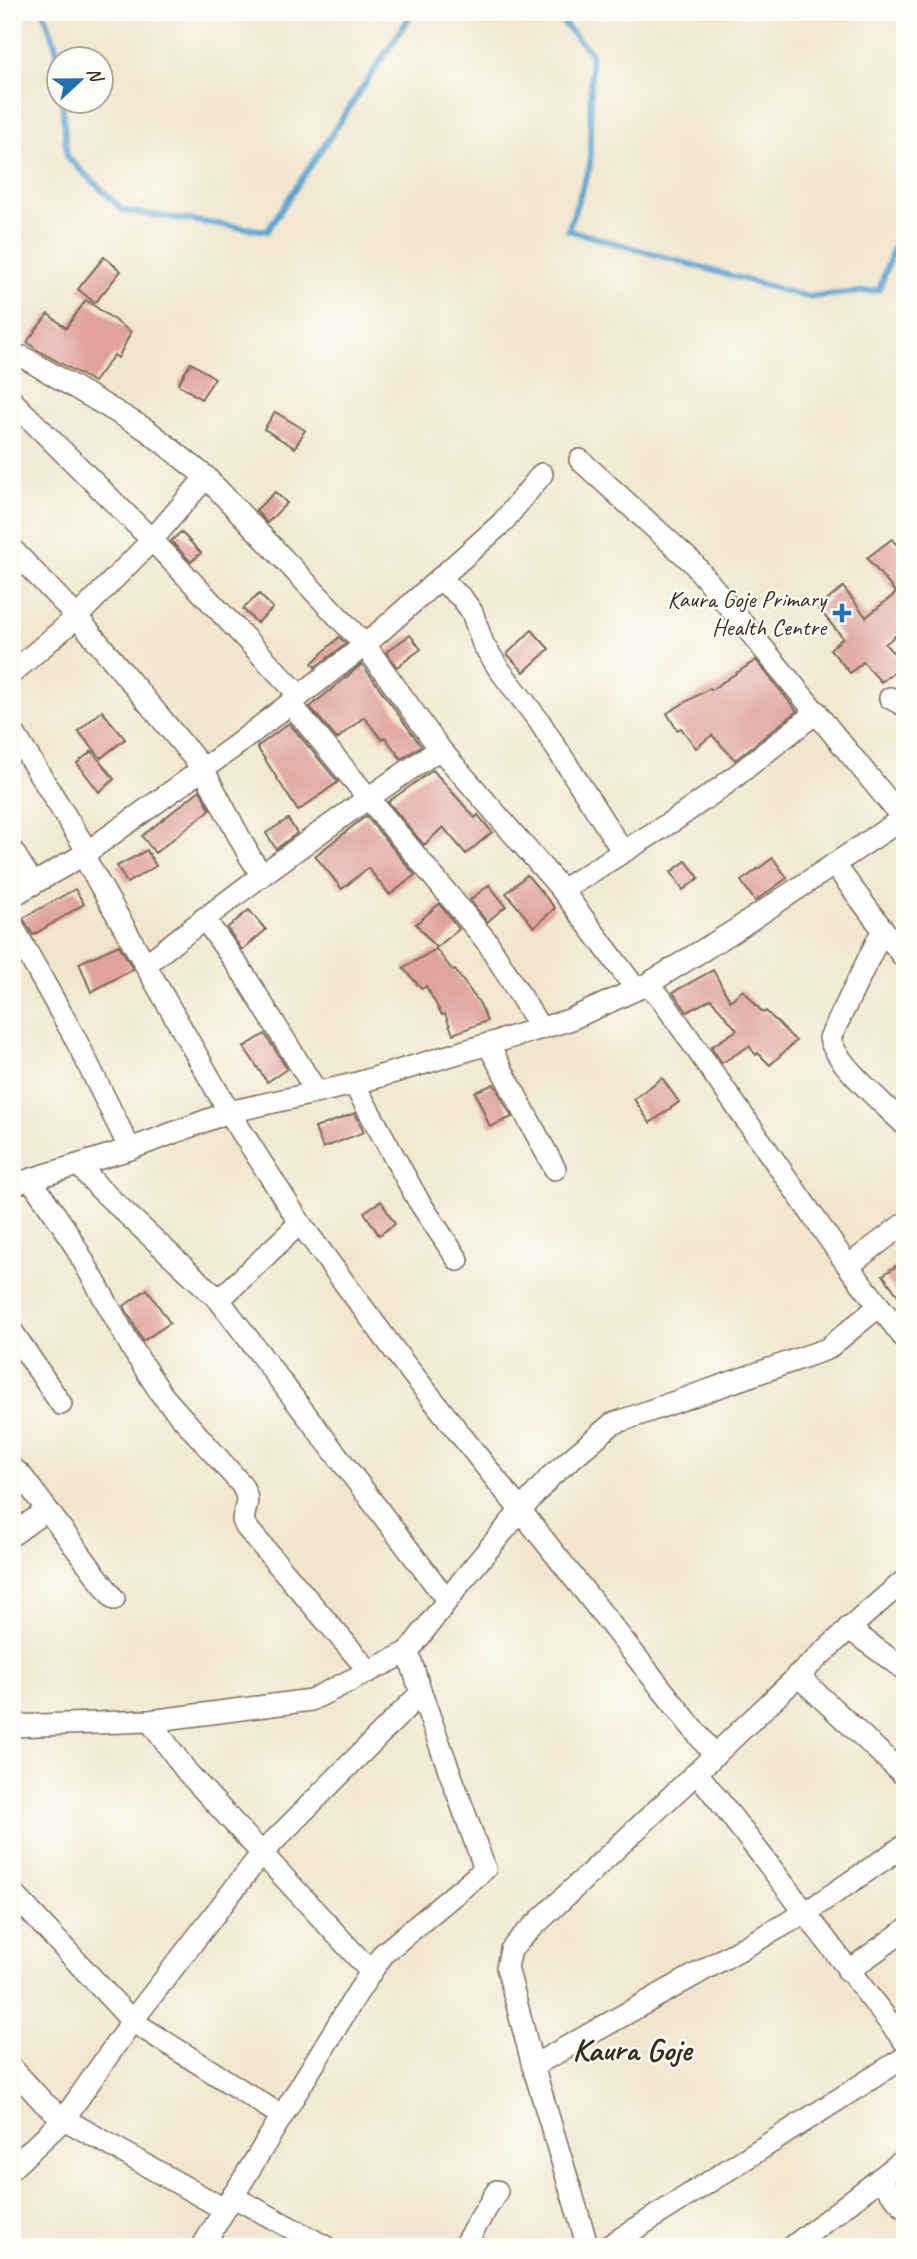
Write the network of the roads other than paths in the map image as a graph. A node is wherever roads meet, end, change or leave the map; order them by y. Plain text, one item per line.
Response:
1 (23, 357) dead end
2 (12, 401) edge
3 (580, 460) dead end
4 (542, 474) dead end
5 (206, 477) junction
6 (152, 540) junction
7 (12, 549) edge
8 (439, 579) junction
9 (77, 617) junction
10 (365, 645) junction
11 (12, 673) edge
12 (295, 700) junction
13 (817, 712) junction
14 (12, 730) edge
15 (440, 749) junction
16 (203, 769) junction
17 (368, 797) junction
18 (904, 819) edge
19 (12, 850) edge
20 (623, 852) junction
21 (85, 854) junction
22 (834, 864) junction
23 (265, 872) junction
24 (33, 884) junction
25 (562, 890) junction
26 (12, 896) edge
27 (204, 918) junction
28 (12, 925) edge
29 (883, 929) junction
30 (905, 959) edge
31 (146, 964) junction
32 (641, 987) junction
33 (540, 1028) junction
34 (488, 1044) junction
35 (354, 1084) junction
36 (316, 1091) junction
37 (229, 1112) junction
38 (905, 1125) edge
39 (130, 1149) junction
40 (79, 1164) junction
41 (555, 1169) dead end
42 (22, 1182) edge
43 (300, 1223) junction
44 (905, 1223) edge
45 (458, 1260) dead end
46 (848, 1266) junction
47 (219, 1300) junction
48 (878, 1307) junction
49 (12, 1331) edge
50 (905, 1339) edge
51 (61, 1404) dead end
52 (12, 1468) edge
53 (47, 1510) junction
54 (521, 1510) junction
55 (12, 1535) edge
56 (905, 1580) edge
57 (114, 1599) dead end
58 (447, 1600) junction
59 (848, 1628) junction
60 (408, 1652) junction
61 (905, 1670) edge
62 (369, 1671) junction
63 (797, 1675) junction
64 (421, 1693) junction
65 (150, 1721) junction
66 (12, 1726) edge
67 (714, 1755) junction
68 (698, 1773) junction
69 (905, 1776) edge
70 (905, 1845) edge
71 (262, 1853) junction
72 (12, 1892) edge
73 (804, 1913) junction
74 (905, 1930) edge
75 (848, 1970) junction
76 (371, 1972) junction
77 (132, 2021) junction
78 (905, 2042) edge
79 (905, 2057) edge
80 (533, 2066) junction
81 (12, 2068) edge
82 (282, 2116) junction
83 (64, 2119) junction
84 (905, 2160) edge
85 (12, 2168) edge
86 (880, 2179) junction
87 (497, 2191) dead end
88 (228, 2202) junction
89 (905, 2208) edge
90 (801, 2244) edge
91 (202, 2247) edge
92 (326, 2247) edge
93 (463, 2247) edge
94 (588, 2247) edge
95 (607, 2247) edge

1 - 5 street
2 - 6 street
3 - 13 street
4 - 8 street
5 - 6 street
5 - 10 street
6 - 9 street
6 - 12 street
7 - 9 street
8 - 10 street
8 - 20 street
9 - 11 street
9 - 16 street
10 - 12 street
10 - 15 street
12 - 16 street
12 - 17 street
13 - 18 street
13 - 20 street
14 - 21 street
15 - 17 street
15 - 25 street
16 - 21 street
16 - 23 street
17 - 23 street
17 - 33 street
18 - 22 street
19 - 24 street
20 - 25 street
21 - 24 street
21 - 31 street
22 - 29 street
22 - 32 street
23 - 27 street
24 - 26 street
25 - 32 street
27 - 31 street
27 - 36 street
28 - 39 street
29 - 30 street
29 - 38 street
31 - 37 street
32 - 33 street
32 - 46 street
33 - 34 street
34 - 35 street
34 - 41 street
35 - 36 street
35 - 45 street
36 - 37 street
37 - 39 street
37 - 43 street
39 - 40 street
40 - 42 street
40 - 47 street
42 - 62 street
43 - 47 street
43 - 54 street
44 - 46 street
46 - 48 street
47 - 58 street
48 - 50 street
48 - 54 street
49 - 51 street
52 - 53 street
53 - 55 street
53 - 57 street
54 - 58 street
54 - 67 street
56 - 59 street
58 - 60 street
59 - 61 street
59 - 63 street
60 - 62 street
60 - 64 street
62 - 65 street
63 - 67 street
63 - 69 street
64 - 71 street
64 - 76 street
65 - 66 street
65 - 71 street
67 - 68 street
68 - 73 street
68 - 80 street
70 - 73 street
71 - 76 street
71 - 77 street
72 - 77 street
73 - 75 street
73 - 80 street
74 - 75 street
75 - 78 street
76 - 82 street
77 - 82 street
77 - 83 street
79 - 95 street
80 - 94 street
81 - 83 street
82 - 88 street
83 - 85 street
83 - 88 street
84 - 86 street
86 - 89 street
86 - 90 street
87 - 93 street
88 - 91 street
88 - 92 street

